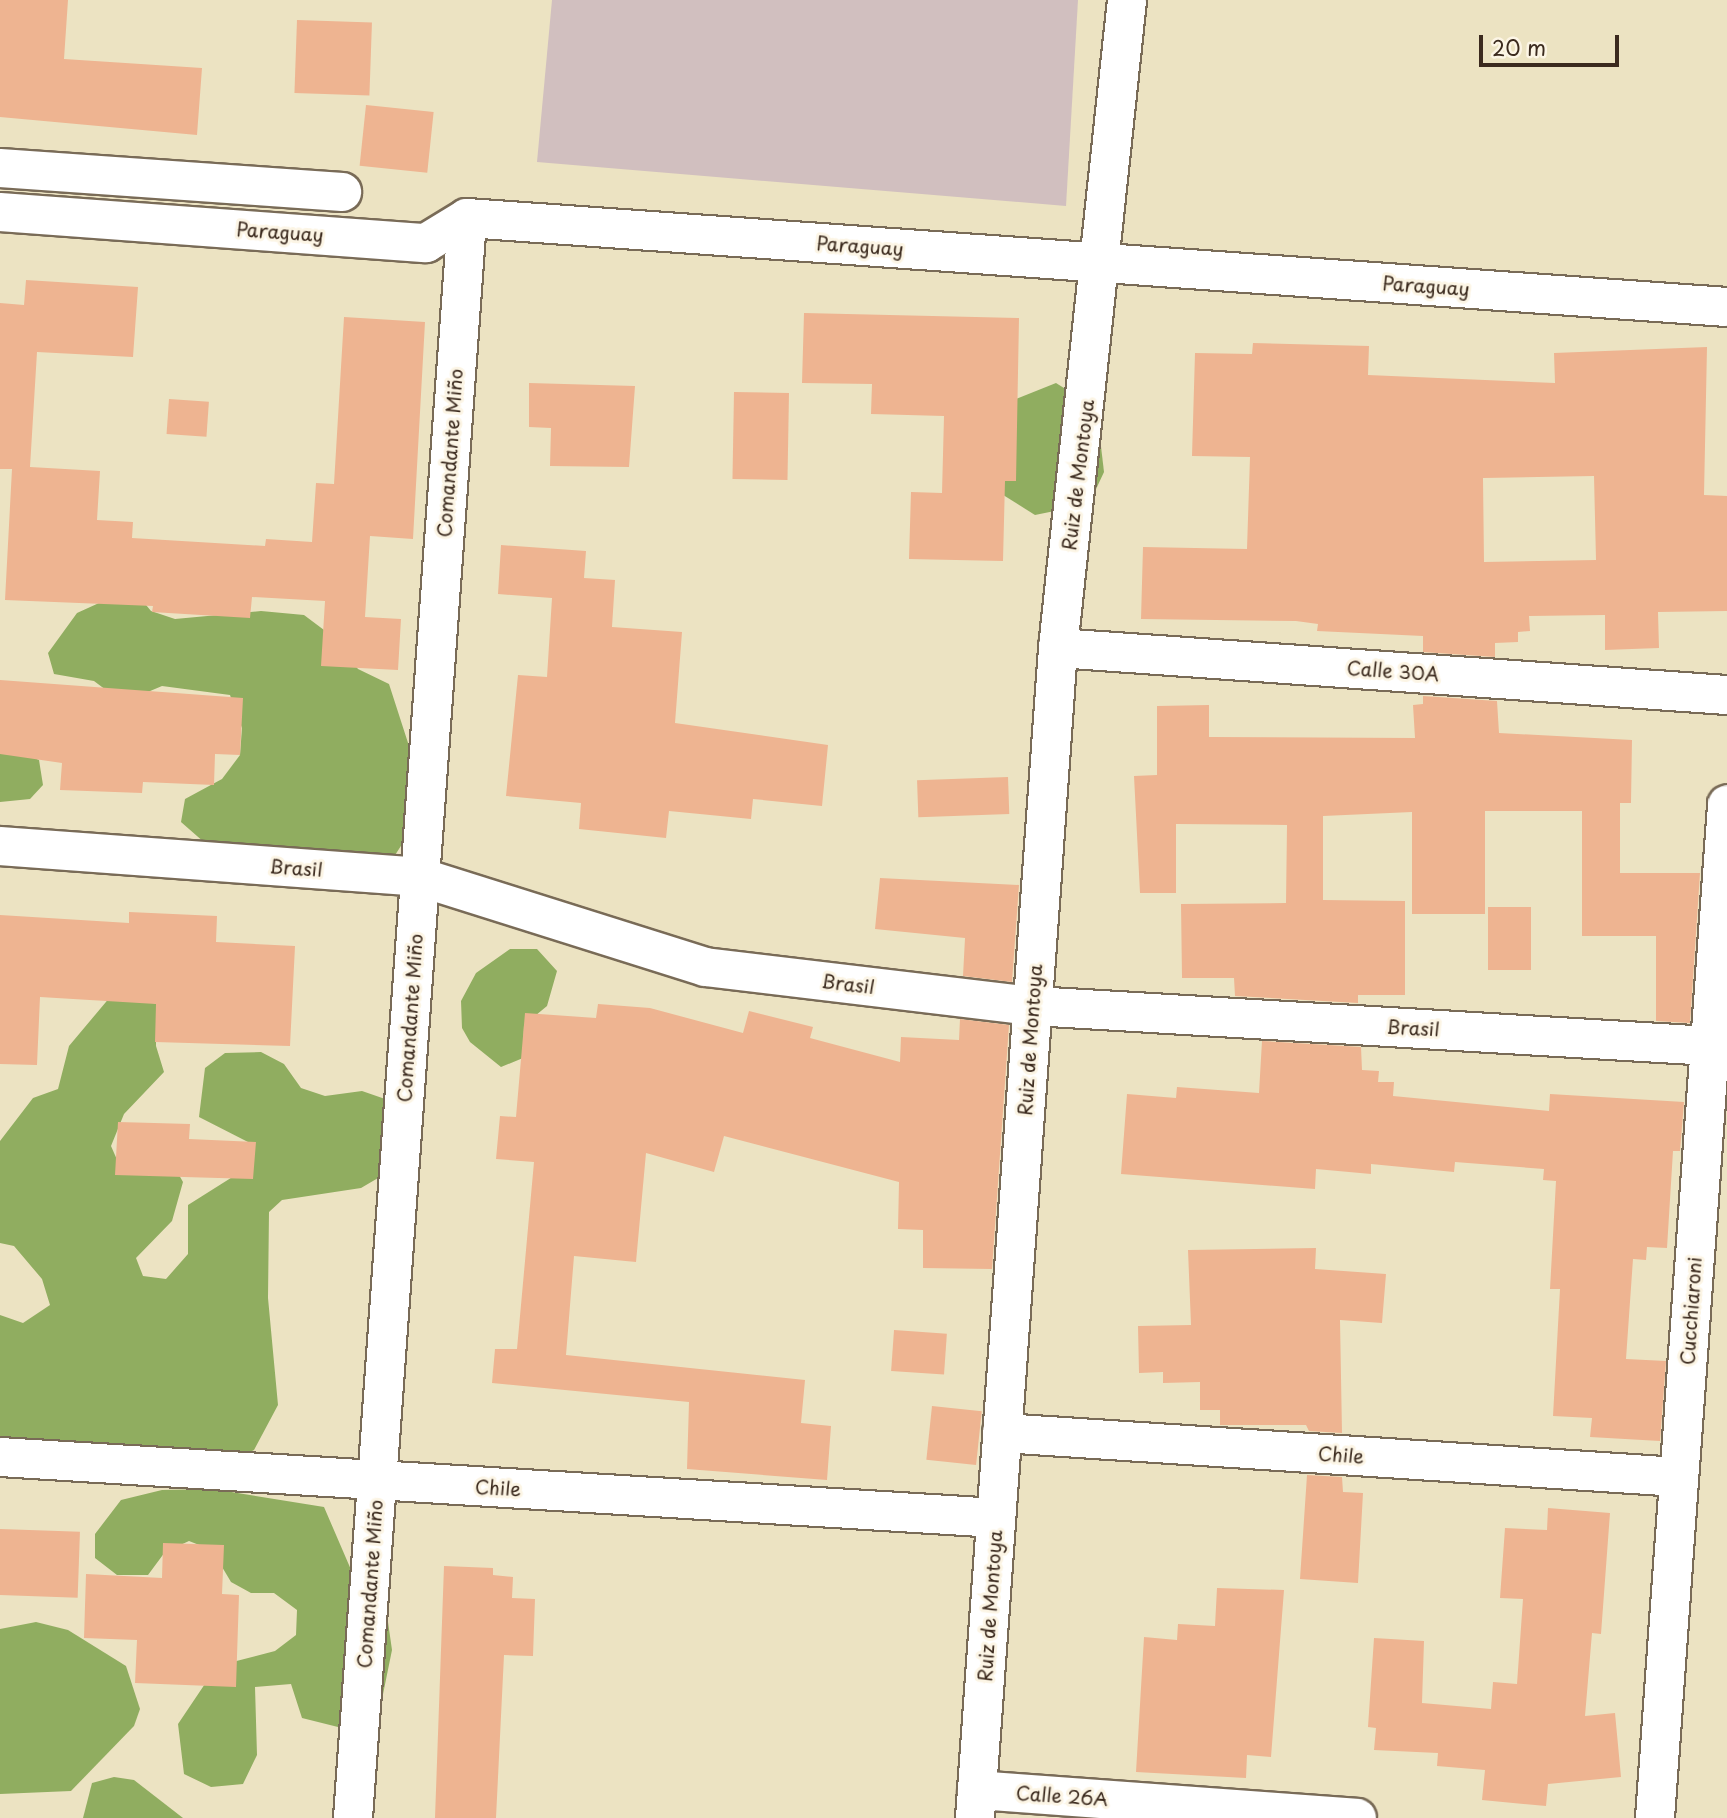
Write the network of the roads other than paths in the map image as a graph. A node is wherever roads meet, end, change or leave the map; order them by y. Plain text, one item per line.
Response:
1 (1127, 0) edge
2 (0, 168) edge
3 (342, 192) dead end
4 (0, 212) edge
5 (467, 218) junction
6 (1102, 264) junction
7 (1727, 307) edge
8 (1058, 648) junction
9 (1727, 695) edge
10 (1727, 805) edge
11 (0, 846) edge
12 (420, 877) junction
13 (1033, 1006) junction
14 (1710, 1046) junction
15 (1002, 1433) junction
16 (0, 1457) edge
17 (1679, 1477) junction
18 (377, 1480) junction
19 (996, 1518) junction
20 (976, 1804) edge
21 (353, 1818) edge
22 (1357, 1818) edge
23 (1655, 1818) edge

1 - 6 street, Ruiz de Montoya
2 - 3 street
4 - 5 street, Paraguay
5 - 6 street, Paraguay
5 - 12 street, Comandante Miño
6 - 7 street, Paraguay
6 - 8 street, Ruiz de Montoya
8 - 9 street, Calle 30A
8 - 13 street, Ruiz de Montoya
10 - 14 street, Cucchiaroni
11 - 12 street, Brasil
12 - 13 street, Brasil
12 - 18 street, Comandante Miño
13 - 14 street, Brasil
13 - 15 street, Ruiz de Montoya
14 - 17 street, Cucchiaroni
15 - 17 street, Chile
15 - 19 street, Ruiz de Montoya
16 - 18 street, Chile
17 - 23 street, Cucchiaroni
18 - 19 street, Chile
18 - 21 street, Comandante Miño
19 - 20 street, Ruiz de Montoya
20 - 22 street, Calle 26A

